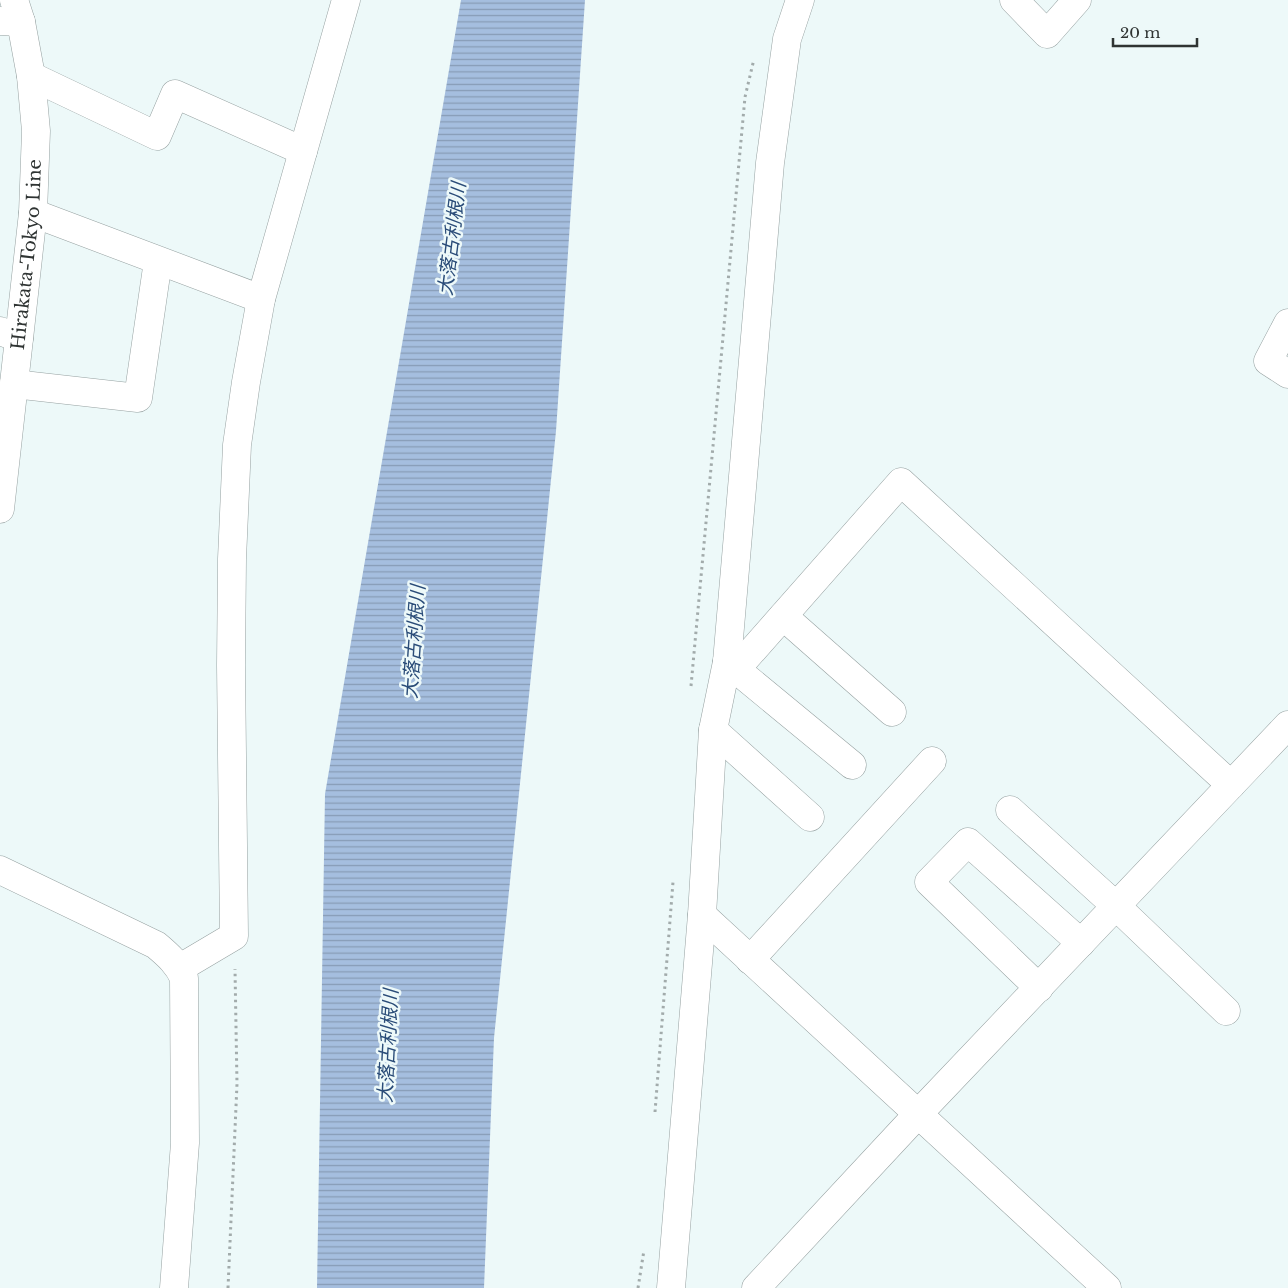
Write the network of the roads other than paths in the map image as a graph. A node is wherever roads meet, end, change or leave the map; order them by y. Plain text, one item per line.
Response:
1 (346, 0) edge
2 (800, 0) edge
3 (1014, 0) edge
4 (1077, 0) edge
5 (12, 14) edge
6 (31, 76) junction
7 (303, 151) junction
8 (33, 213) junction
9 (158, 261) junction
10 (261, 300) junction
11 (1288, 323) edge
12 (10, 334) edge
13 (1288, 374) edge
14 (14, 384) junction
15 (0, 509) edge
16 (783, 616) junction
17 (727, 662) junction
18 (892, 712) dead end
19 (1288, 725) edge
20 (713, 730) junction
21 (932, 761) dead end
22 (852, 765) dead end
23 (1231, 785) junction
24 (1010, 810) dead end
25 (810, 817) dead end
26 (0, 870) edge
27 (1116, 906) junction
28 (702, 915) junction
29 (1081, 943) junction
30 (750, 960) junction
31 (180, 968) junction
32 (1039, 988) junction
33 (1226, 1012) dead end
34 (918, 1114) junction
35 (174, 1288) edge
36 (671, 1288) edge
37 (756, 1288) edge
38 (1107, 1288) edge

1 - 7 street
2 - 17 street
3 - 4 street
5 - 6 street, Hirakata-Tokyo Line
6 - 7 street
6 - 8 street, Hirakata-Tokyo Line
7 - 10 street
8 - 9 street
8 - 12 street, Hirakata-Tokyo Line
9 - 10 street
9 - 14 street
10 - 31 street
11 - 13 street
12 - 14 street, Hirakata-Tokyo Line
14 - 15 street, Hirakata-Tokyo Line
16 - 17 street
16 - 18 street
16 - 23 street
17 - 20 street
17 - 22 street
19 - 23 street
20 - 25 street
20 - 28 street
21 - 30 street
23 - 27 street
24 - 27 street
26 - 31 street
27 - 29 street
27 - 33 street
28 - 30 street
28 - 36 street
29 - 32 street
29 - 32 street
30 - 34 street
31 - 35 street
32 - 34 street
34 - 37 street
34 - 38 street

